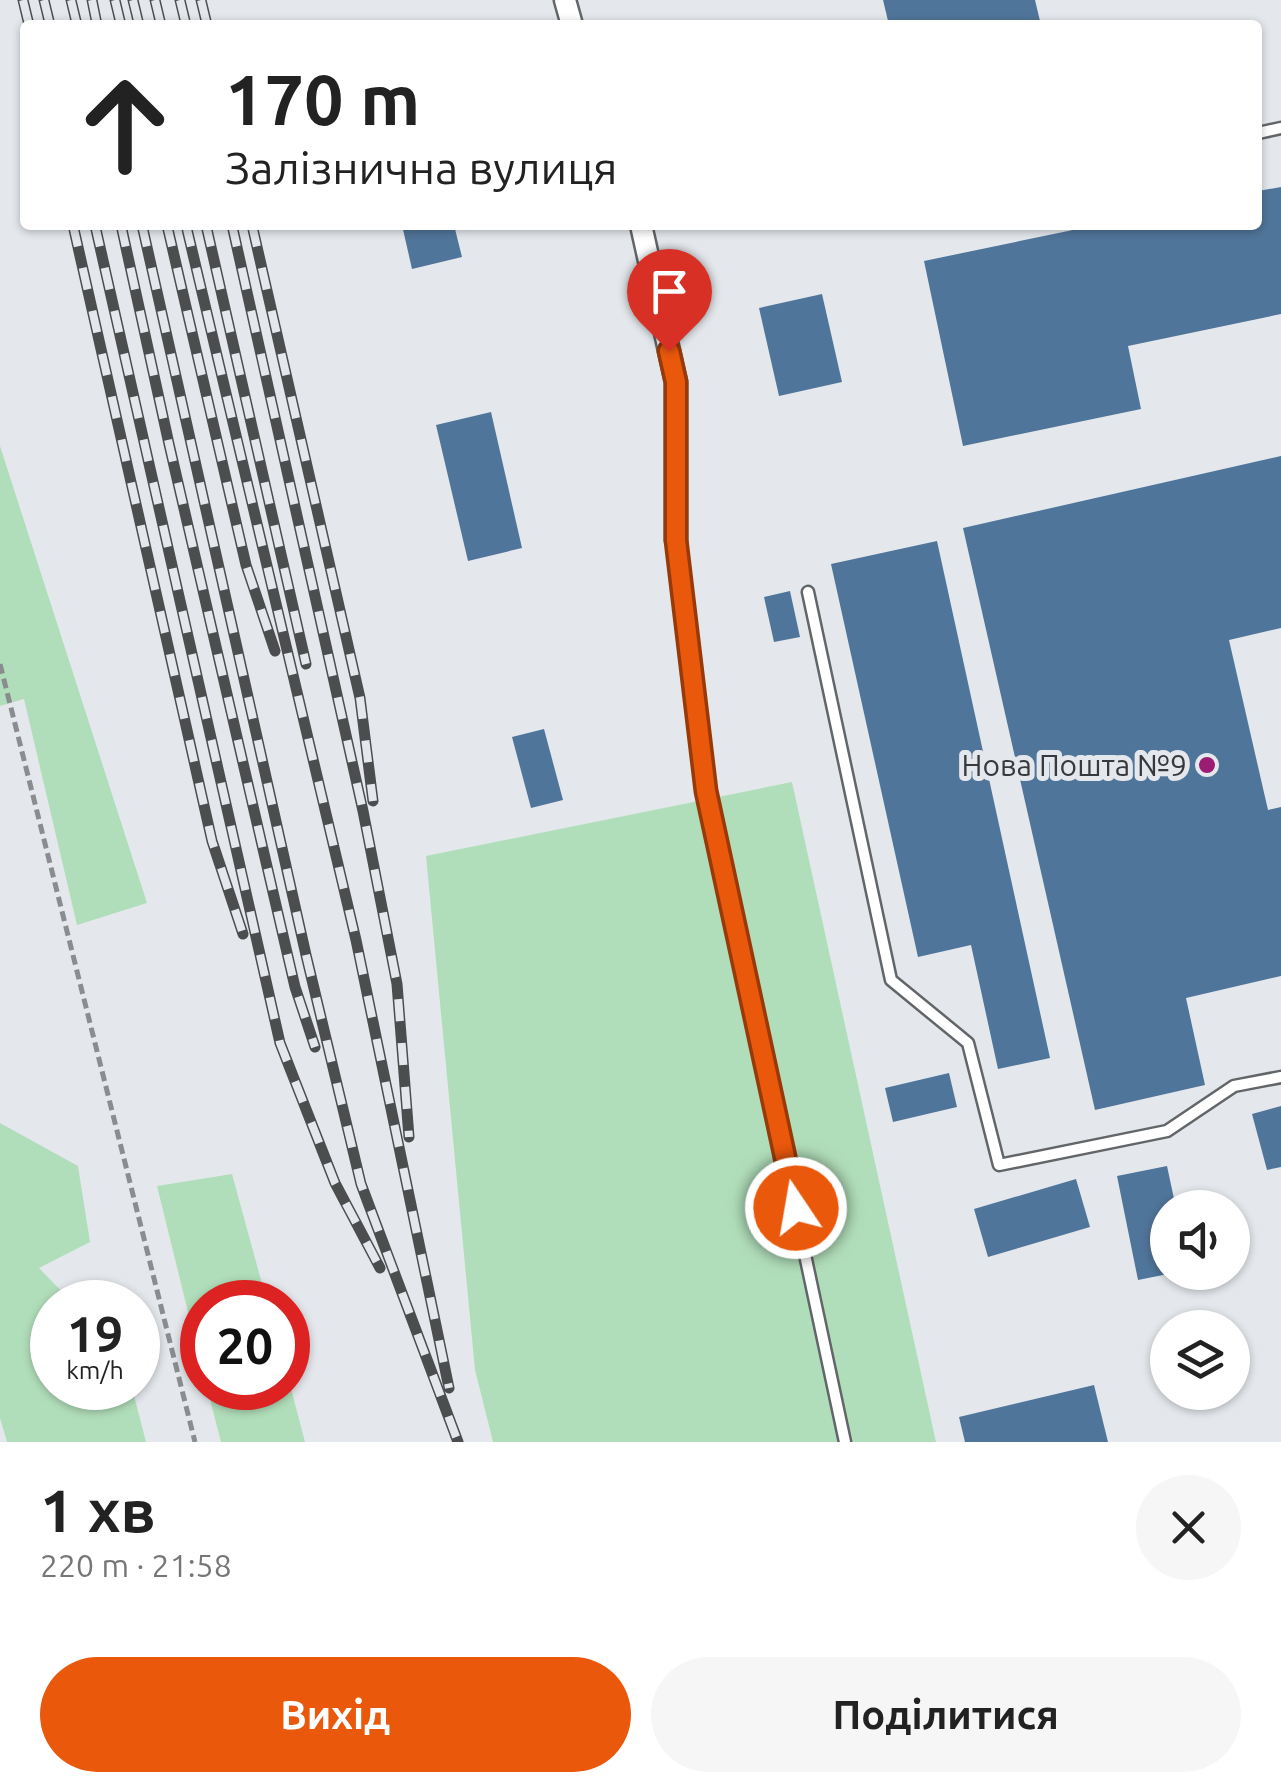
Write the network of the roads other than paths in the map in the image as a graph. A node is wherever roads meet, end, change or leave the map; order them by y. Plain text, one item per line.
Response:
1 (642, 230) edge
2 (676, 540) joint
3 (808, 592) dead end
4 (1281, 1076) edge
5 (845, 1442) edge

1 - 2 street
2 - 5 lane
3 - 4 lane

